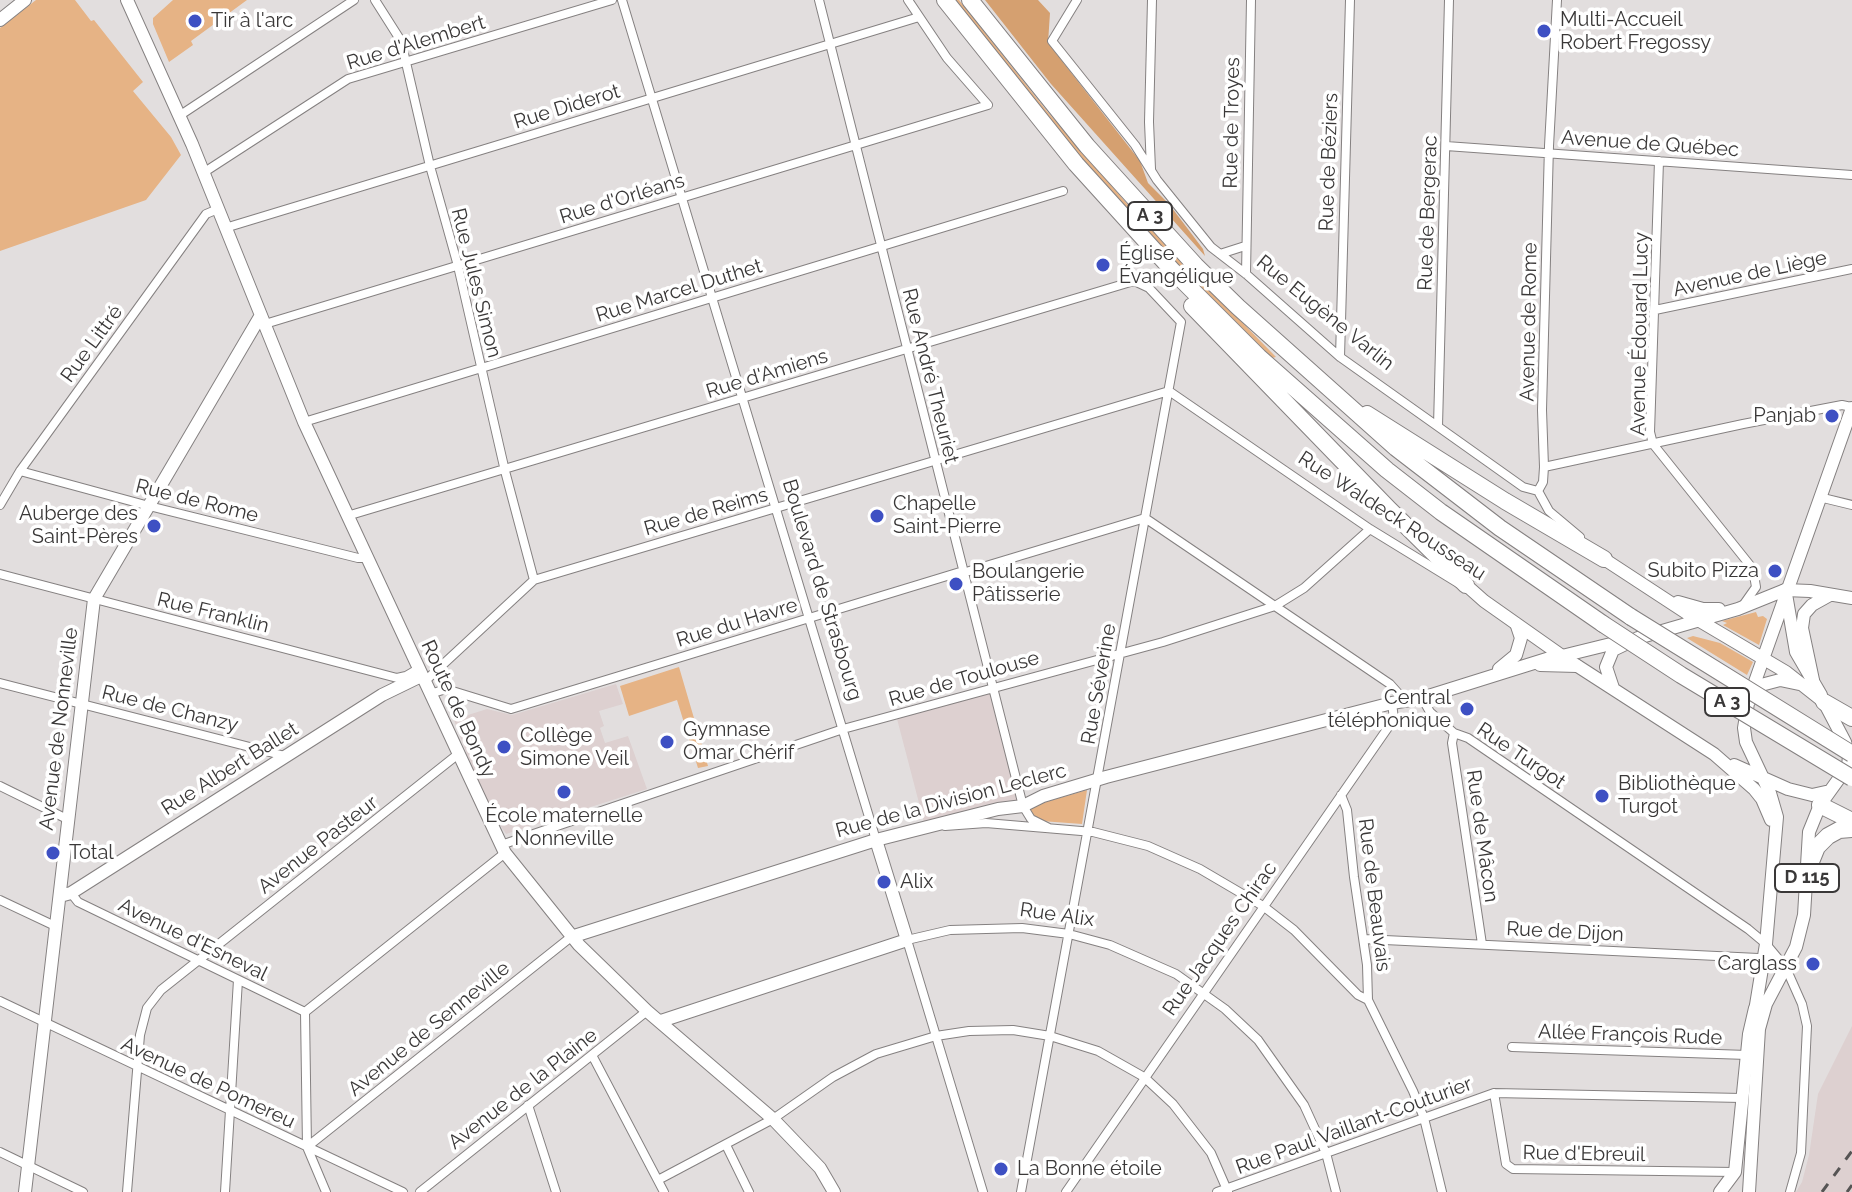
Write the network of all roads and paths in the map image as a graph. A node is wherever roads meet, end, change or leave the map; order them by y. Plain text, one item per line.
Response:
1 (25, 0) edge
2 (127, 0) edge
3 (136, 0) edge
4 (354, 0) edge
5 (375, 0) edge
6 (612, 0) edge
7 (622, 0) edge
8 (819, 0) edge
9 (908, 0) edge
10 (945, 0) edge
11 (970, 0) edge
12 (1076, 0) edge
13 (1152, 0) edge
14 (1251, 0) edge
15 (1350, 0) edge
16 (1449, 0) edge
17 (1557, 0) edge
18 (10, 4) edge
19 (919, 17) junction
20 (0, 20) edge
21 (831, 42) junction
22 (406, 62) junction
23 (159, 72) junction
24 (651, 98) junction
25 (179, 116) junction
26 (1149, 126) junction
27 (855, 145) junction
28 (1135, 145) junction
29 (1446, 146) junction
30 (1549, 153) junction
31 (1659, 161) junction
32 (430, 166) junction
33 (1151, 170) junction
34 (203, 173) junction
35 (1852, 175) edge
36 (1063, 191) dead end
37 (683, 198) junction
38 (218, 209) junction
39 (225, 228) junction
40 (1245, 246) junction
41 (881, 247) junction
42 (1220, 254) junction
43 (458, 266) junction
44 (1852, 269) edge
45 (1173, 271) junction
46 (1246, 274) junction
47 (712, 298) junction
48 (1655, 310) junction
49 (263, 320) junction
50 (1181, 322) joint
51 (1341, 326) junction
52 (1326, 344) junction
53 (907, 348) junction
54 (1340, 357) junction
55 (481, 367) junction
56 (1169, 391) junction
57 (743, 398) junction
58 (1852, 407) edge
59 (1352, 410) junction
60 (304, 422) junction
61 (1438, 426) junction
62 (1653, 444) junction
63 (935, 461) junction
64 (1544, 467) junction
65 (20, 471) junction
66 (505, 471) junction
67 (1538, 491) junction
68 (1819, 497) junction
69 (0, 505) edge
70 (1852, 505) edge
71 (149, 506) junction
72 (776, 508) junction
73 (347, 516) junction
74 (1145, 518) junction
75 (1370, 529) junction
76 (368, 558) junction
77 (1604, 559) junction
78 (963, 572) junction
79 (0, 574) edge
80 (534, 580) junction
81 (1466, 585) junction
82 (1785, 590) junction
83 (1658, 594) junction
84 (1830, 595) junction
85 (1852, 598) edge
86 (94, 599) junction
87 (1275, 606) junction
88 (1738, 609) junction
89 (808, 618) junction
90 (1696, 619) junction
91 (1517, 626) junction
92 (1638, 638) junction
93 (1120, 653) junction
94 (1558, 657) junction
95 (1761, 659) junction
96 (1528, 665) junction
97 (1577, 666) junction
98 (1484, 678) junction
99 (424, 681) junction
100 (0, 683) edge
101 (1808, 684) junction
102 (993, 688) junction
103 (1613, 688) junction
104 (1422, 698) junction
105 (1396, 702) junction
106 (1824, 702) junction
107 (82, 703) junction
108 (1748, 703) junction
109 (1852, 718) edge
110 (843, 729) junction
111 (1454, 733) junction
112 (1714, 754) junction
113 (1852, 754) edge
114 (457, 755) junction
115 (285, 756) junction
116 (1764, 778) junction
117 (1852, 778) edge
118 (1098, 780) junction
119 (0, 786) edge
120 (1341, 795) junction
121 (1821, 797) junction
122 (1023, 806) junction
123 (67, 819) junction
124 (1852, 821) edge
125 (925, 826) junction
126 (1049, 828) junction
127 (1852, 829) edge
128 (1088, 831) junction
129 (1776, 833) junction
130 (876, 840) junction
131 (503, 849) junction
132 (1808, 869) junction
133 (66, 895) junction
134 (0, 900) edge
135 (1263, 906) junction
136 (55, 926) junction
137 (1069, 934) junction
138 (571, 937) junction
139 (1364, 939) junction
140 (907, 940) junction
141 (1482, 944) junction
142 (1766, 944) junction
143 (1764, 959) junction
144 (198, 960) junction
145 (1782, 964) junction
146 (238, 980) junction
147 (1203, 992) junction
148 (1368, 1000) junction
149 (0, 1001) edge
150 (1756, 1005) junction
151 (647, 1011) junction
152 (305, 1012) junction
153 (661, 1021) junction
154 (44, 1022) junction
155 (1759, 1029) junction
156 (936, 1036) junction
157 (1050, 1036) junction
158 (1512, 1047) dead end
159 (592, 1055) junction
160 (1747, 1055) junction
161 (136, 1066) junction
162 (1144, 1077) junction
163 (1494, 1093) junction
164 (1742, 1098) junction
165 (528, 1105) junction
166 (230, 1111) junction
167 (1424, 1118) junction
168 (773, 1119) junction
169 (726, 1145) junction
170 (307, 1147) junction
171 (0, 1152) edge
172 (1326, 1153) junction
173 (28, 1165) junction
174 (1735, 1172) junction
175 (658, 1180) junction
176 (1224, 1191) edge
177 (25, 1192) edge
178 (83, 1192) edge
179 (127, 1192) edge
180 (225, 1192) edge
181 (326, 1192) edge
182 (403, 1192) edge
183 (420, 1192) edge
184 (556, 1192) edge
185 (661, 1192) edge
186 (749, 1192) edge
187 (834, 1192) edge
188 (983, 1192) edge
189 (1021, 1192) edge
190 (1066, 1192) edge
191 (1336, 1192) edge
192 (1442, 1192) edge
193 (1720, 1192) edge
194 (1749, 1192) edge
195 (1790, 1192) edge

1 - 18 street
2 - 23 street
3 - 23 street
4 - 25 street
5 - 22 street, Rue Jules Simon
6 - 22 street, Rue d'Alembert
7 - 24 street, Boulevard de Strasbourg
8 - 21 street, Rue André Theuriet
9 - 19 street
10 - 45 highway, A 3
11 - 59 highway, A 3
12 - 28 street, Rue Eugène Varlin
13 - 26 street
14 - 40 street, Rue de Troyes
15 - 51 street, Rue de Béziers
16 - 29 street, Rue de Bergerac
17 - 30 street, Avenue de Rome
18 - 20 street
19 - 21 street, Rue Diderot
19 - 27 street, Rue d'Orléans
21 - 24 street, Rue Diderot
21 - 27 street, Rue André Theuriet
22 - 32 street, Rue Jules Simon
22 - 34 street, Rue d'Alembert
23 - 25 street, Route de Bondy
24 - 32 street, Rue Diderot
24 - 37 street, Boulevard de Strasbourg
25 - 34 street, Route de Bondy
26 - 28 street
26 - 33 street
27 - 37 street, Rue d'Orléans
27 - 41 street, Rue André Theuriet
28 - 33 street, Rue Eugène Varlin
29 - 30 street, Avenue de Québec
29 - 61 street, Rue de Bergerac
30 - 31 street, Avenue de Québec
30 - 64 street, Avenue de Rome
31 - 35 street, Avenue de Québec
31 - 48 street, Avenue Édouard Lucy
32 - 39 street, Rue Diderot
32 - 43 street, Rue Jules Simon
33 - 42 street, Rue Eugène Varlin
34 - 38 street, Route de Bondy
36 - 41 street, Rue Marcel Duthet
37 - 43 street, Rue d'Orléans
37 - 47 street, Boulevard de Strasbourg
38 - 39 street, Route de Bondy
38 - 65 street, Rue Littré
39 - 49 street, Route de Bondy
40 - 42 street
40 - 46 street, Rue de Troyes
41 - 47 street, Rue Marcel Duthet
41 - 53 street, Rue André Theuriet
42 - 46 street, Rue Eugène Varlin
43 - 49 street, Rue d'Orléans
43 - 55 street, Rue Jules Simon
44 - 48 street, Avenue de Liège
45 - 81 highway
45 - 117 highway, A 3, bridge
46 - 52 street, Rue Eugène Varlin
47 - 55 street, Rue Marcel Duthet
47 - 57 street, Boulevard de Strasbourg
48 - 62 street, Avenue Édouard Lucy
49 - 60 street, Route de Bondy
49 - 71 street, Avenue de Nonneville
50 - 53 street, Rue d'Amiens
50 - 56 street, Rue Séverine
51 - 52 street
51 - 54 street, Rue de Béziers
52 - 54 street, Rue Eugène Varlin
53 - 57 street, Rue d'Amiens
53 - 63 street, Rue André Theuriet
54 - 61 street, Rue Eugène Varlin
55 - 60 street, Rue Marcel Duthet
55 - 66 street, Rue Jules Simon
56 - 63 street, Rue de Reims
56 - 74 street, Rue Séverine
56 - 75 street, Rue Waldeck Rousseau
57 - 66 street, Rue d'Amiens
57 - 72 street, Boulevard de Strasbourg
58 - 62 street
58 - 68 street
59 - 77 highway
59 - 113 highway, A 3, bridge
60 - 73 street, Route de Bondy
61 - 67 street, Rue Eugène Varlin
62 - 64 street
62 - 88 street, Avenue Édouard Lucy
63 - 72 street, Rue de Reims
63 - 78 street, Rue André Theuriet
64 - 67 street, Avenue de Rome
65 - 69 street, Rue Littré
65 - 71 street, Rue de Rome
66 - 73 street, Rue d'Amiens
66 - 80 street, Rue Jules Simon
67 - 77 street, Rue Eugène Varlin
68 - 70 street
68 - 82 street
71 - 76 street, Rue de Rome
71 - 86 street, Avenue de Nonneville
72 - 80 street, Rue de Reims
72 - 89 street, Boulevard de Strasbourg
73 - 76 street, Route de Bondy
74 - 78 street, Rue du Havre
74 - 87 street
74 - 93 street, Rue Séverine
75 - 81 street, Rue Waldeck Rousseau
75 - 87 street, Rue de Toulouse
76 - 99 street, Route de Bondy
77 - 83 street, Rue Eugène Varlin
78 - 89 street, Rue du Havre
78 - 102 street, Rue André Theuriet
79 - 86 street, Rue Franklin
80 - 99 street, Rue de Reims
81 - 91 street, Rue Waldeck Rousseau
82 - 84 street
82 - 88 street, Rue de la Division Leclerc
82 - 95 street
82 - 101 street
83 - 88 street, Rue Eugène Varlin
83 - 90 street, Rue Eugène Varlin
84 - 85 street
84 - 101 street
86 - 99 street, Rue Franklin
86 - 107 street, Avenue de Nonneville
87 - 93 street, Rue de Toulouse
87 - 105 street
88 - 90 street, Rue de la Division Leclerc
89 - 99 street, Rue du Havre
89 - 110 street, Boulevard de Strasbourg
90 - 92 street, Rue de la Division Leclerc
90 - 95 street, Rue Eugène Varlin
91 - 94 street, Rue Waldeck Rousseau
91 - 98 street, Rue de la Division Leclerc
92 - 94 street, Rue de la Division Leclerc
92 - 103 street, Rue de la Division Leclerc
93 - 102 street, Rue de Toulouse
93 - 118 street, Rue Séverine
94 - 96 street, Rue de la Division Leclerc
94 - 97 street, Rue Waldeck Rousseau
95 - 101 street, Rue Eugène Varlin
95 - 108 street
96 - 97 street, Rue de la Division Leclerc
96 - 98 street, Rue de la Division Leclerc
97 - 103 street, Rue Waldeck Rousseau
98 - 104 street, Rue de la Division Leclerc
99 - 114 street, Route de Bondy
99 - 115 street, Rue Albert Ballet
100 - 107 street, Rue de Chanzy
101 - 106 street
101 - 108 street
102 - 110 street, Rue de Toulouse
102 - 122 street, Rue André Theuriet
103 - 112 street, Rue Waldeck Rousseau
104 - 105 street, Rue de la Division Leclerc
104 - 111 street, Rue Turgot
105 - 118 street, Rue de la Division Leclerc
105 - 120 street, Rue Jacques Chirac
106 - 109 highway
106 - 121 street
107 - 115 street, Rue de Chanzy
107 - 123 street, Avenue de Nonneville
108 - 116 street
110 - 130 street, Boulevard de Strasbourg
110 - 131 street, Rue de Toulouse
111 - 141 street, Rue de Mâcon
111 - 142 street, Rue Turgot
112 - 116 street, Rue Waldeck Rousseau
112 - 129 street, Rue Waldeck Rousseau
114 - 131 street, Route de Bondy
114 - 144 street, Avenue Pasteur
115 - 133 street, Rue Albert Ballet
116 - 121 street
116 - 129 street, D 115
118 - 122 street, Rue de la Division Leclerc
118 - 128 street, Rue Séverine
119 - 123 street
120 - 135 street, Rue Jacques Chirac
120 - 139 street, Rue de Beauvais
121 - 124 highway
121 - 132 street, D 115
122 - 125 street, Rue de la Division Leclerc
122 - 126 street
123 - 133 street, Avenue de Nonneville
125 - 126 street
125 - 130 street, Rue de la Division Leclerc
126 - 128 street
127 - 132 highway
128 - 135 street
128 - 137 street, Rue Séverine
129 - 142 street, D 115
130 - 138 street, Rue de la Division Leclerc
130 - 140 street, Boulevard de Strasbourg
131 - 138 street, Route de Bondy
131 - 152 street, Rue de Toulouse
132 - 145 street, D 115
133 - 136 street, Avenue de Nonneville
133 - 144 street, Avenue d'Esneval
134 - 136 street
135 - 147 street, Rue Jacques Chirac
135 - 148 street
136 - 154 street, Avenue de Nonneville
137 - 140 street, Rue Alix
137 - 147 street, Rue Alix
137 - 157 street, Rue Séverine
138 - 151 street, Route de Bondy
138 - 170 street, Avenue de Senneville
139 - 141 street, Rue de Dijon
139 - 148 street, Rue de Beauvais
140 - 153 street, Rue Alix
140 - 156 street, Boulevard de Strasbourg
141 - 143 street, Rue de Dijon
142 - 143 street, D 115
142 - 145 street, Rue Turgot
143 - 145 street, Rue de Dijon
143 - 150 street, D 115
144 - 146 street, Avenue d'Esneval
144 - 161 street, Avenue Pasteur
145 - 155 street, D 115
145 - 195 street, Rue Turgot
146 - 152 street, Avenue d'Esneval
146 - 166 street
147 - 162 street, Rue Jacques Chirac
147 - 172 street, Rue Alix
148 - 167 street
149 - 154 street, Avenue de Pomereu
150 - 155 street, D 115
150 - 160 street
151 - 153 street, Route de Bondy
151 - 159 street, Avenue de la Plaine
152 - 170 street
153 - 168 street, Route de Bondy
154 - 161 street, Avenue de Pomereu
154 - 173 street, Avenue de Nonneville
155 - 194 street, D 115
156 - 157 street
156 - 168 street
156 - 188 street, Boulevard de Strasbourg
157 - 162 street
157 - 189 street, Rue Séverine
158 - 160 street, Allée François Rude
159 - 165 street, Avenue de la Plaine
159 - 175 street
160 - 164 street
161 - 166 street, Avenue de Pomereu
161 - 179 street, Avenue Pasteur
162 - 176 street
162 - 190 street, Rue Jacques Chirac
163 - 164 street, Rue Paul Vaillant-Couturier
163 - 167 street, Rue Paul Vaillant-Couturier
163 - 174 street, Rue d'Ebreuil
164 - 174 street
165 - 183 street, Avenue de la Plaine
165 - 184 street
166 - 170 street, Avenue de Pomereu
166 - 180 street
167 - 172 street, Rue Paul Vaillant-Couturier
167 - 192 street
168 - 169 street
168 - 187 street, Route de Bondy
169 - 175 street
169 - 186 street
170 - 181 street
170 - 182 street, Avenue de Pomereu
171 - 173 street
172 - 176 street, Rue Paul Vaillant-Couturier
172 - 191 street, Rue Alix
173 - 177 street, Avenue de Nonneville
173 - 178 street
174 - 193 street
175 - 185 street

